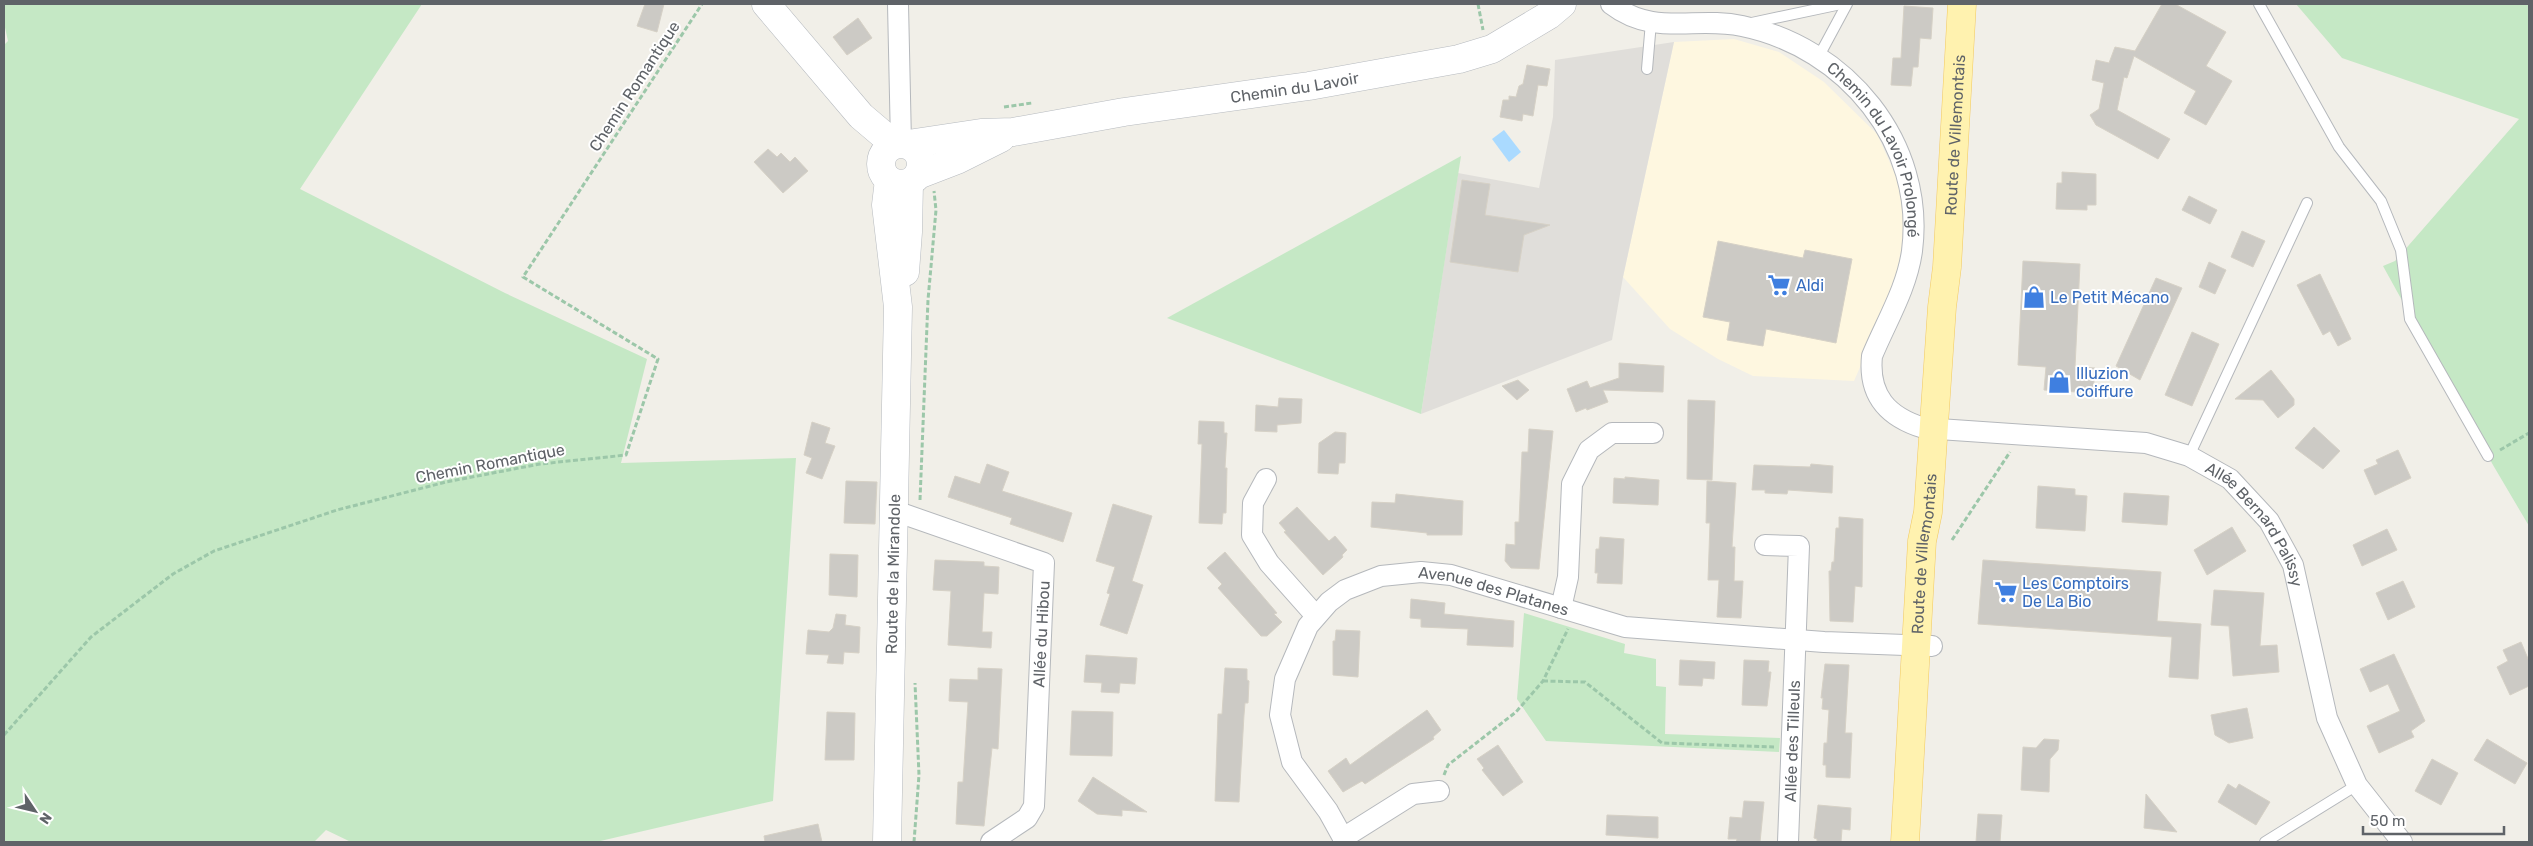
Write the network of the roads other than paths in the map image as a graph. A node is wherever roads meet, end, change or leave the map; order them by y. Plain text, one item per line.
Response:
1 (766, 4) edge
2 (898, 4) edge
3 (1562, 4) edge
4 (1611, 4) edge
5 (1841, 4) edge
6 (1847, 4) edge
7 (1962, 4) edge
8 (2258, 4) edge
9 (1652, 22) junction
10 (1740, 25) junction
11 (1819, 56) junction
12 (1647, 69) dead end
13 (1013, 132) junction
14 (901, 144) junction
15 (905, 180) junction
16 (2307, 203) dead end
17 (1940, 429) junction
18 (1653, 434) dead end
19 (2189, 456) junction
20 (2488, 456) road end
21 (1266, 479) dead end
22 (907, 515) junction
23 (1765, 545) dead end
24 (1568, 610) junction
25 (1316, 616) junction
26 (1796, 640) junction
27 (1924, 645) junction
28 (2357, 785) junction
29 (1439, 791) road end
30 (1343, 840) edge
31 (887, 842) edge
32 (991, 842) edge
33 (1788, 842) edge
34 (1905, 842) edge
35 (1917, 842) edge
36 (2265, 842) edge
37 (2402, 842) edge

1 - 14 street
2 - 14 street
3 - 13 street, Chemin du Lavoir
4 - 9 street, Chemin du Lavoir Prolongé
5 - 10 lane
6 - 11 lane
7 - 17 main road, Route de Villemontais
8 - 20 lane
9 - 10 street, Chemin du Lavoir Prolongé
9 - 12 lane
10 - 11 street, Chemin du Lavoir Prolongé
11 - 17 street, Chemin du Lavoir Prolongé
13 - 14 street, Chemin du Lavoir
13 - 15 street, Chemin du Lavoir
14 - 15 street
14 - 15 street
15 - 22 street, Route de la Mirandole
16 - 19 lane
17 - 19 street, Allée Bernard Palissy
17 - 27 main road, Route de Villemontais
18 - 24 street
19 - 28 street, Allée Bernard Palissy
21 - 25 street
22 - 31 street, Route de la Mirandole
22 - 32 street, Allée du Hibou
23 - 26 street, Allée des Tilleuls
24 - 25 street, Avenue des Platanes
24 - 26 street, Avenue des Platanes
25 - 30 street, Avenue des Platanes
26 - 27 street, Avenue des Platanes
26 - 33 street, Allée des Tilleuls
27 - 34 main road, Route de Villemontais
27 - 35 main road, Route de Villemontais
28 - 36 lane
28 - 37 street, Allée Bernard Palissy
29 - 30 street

